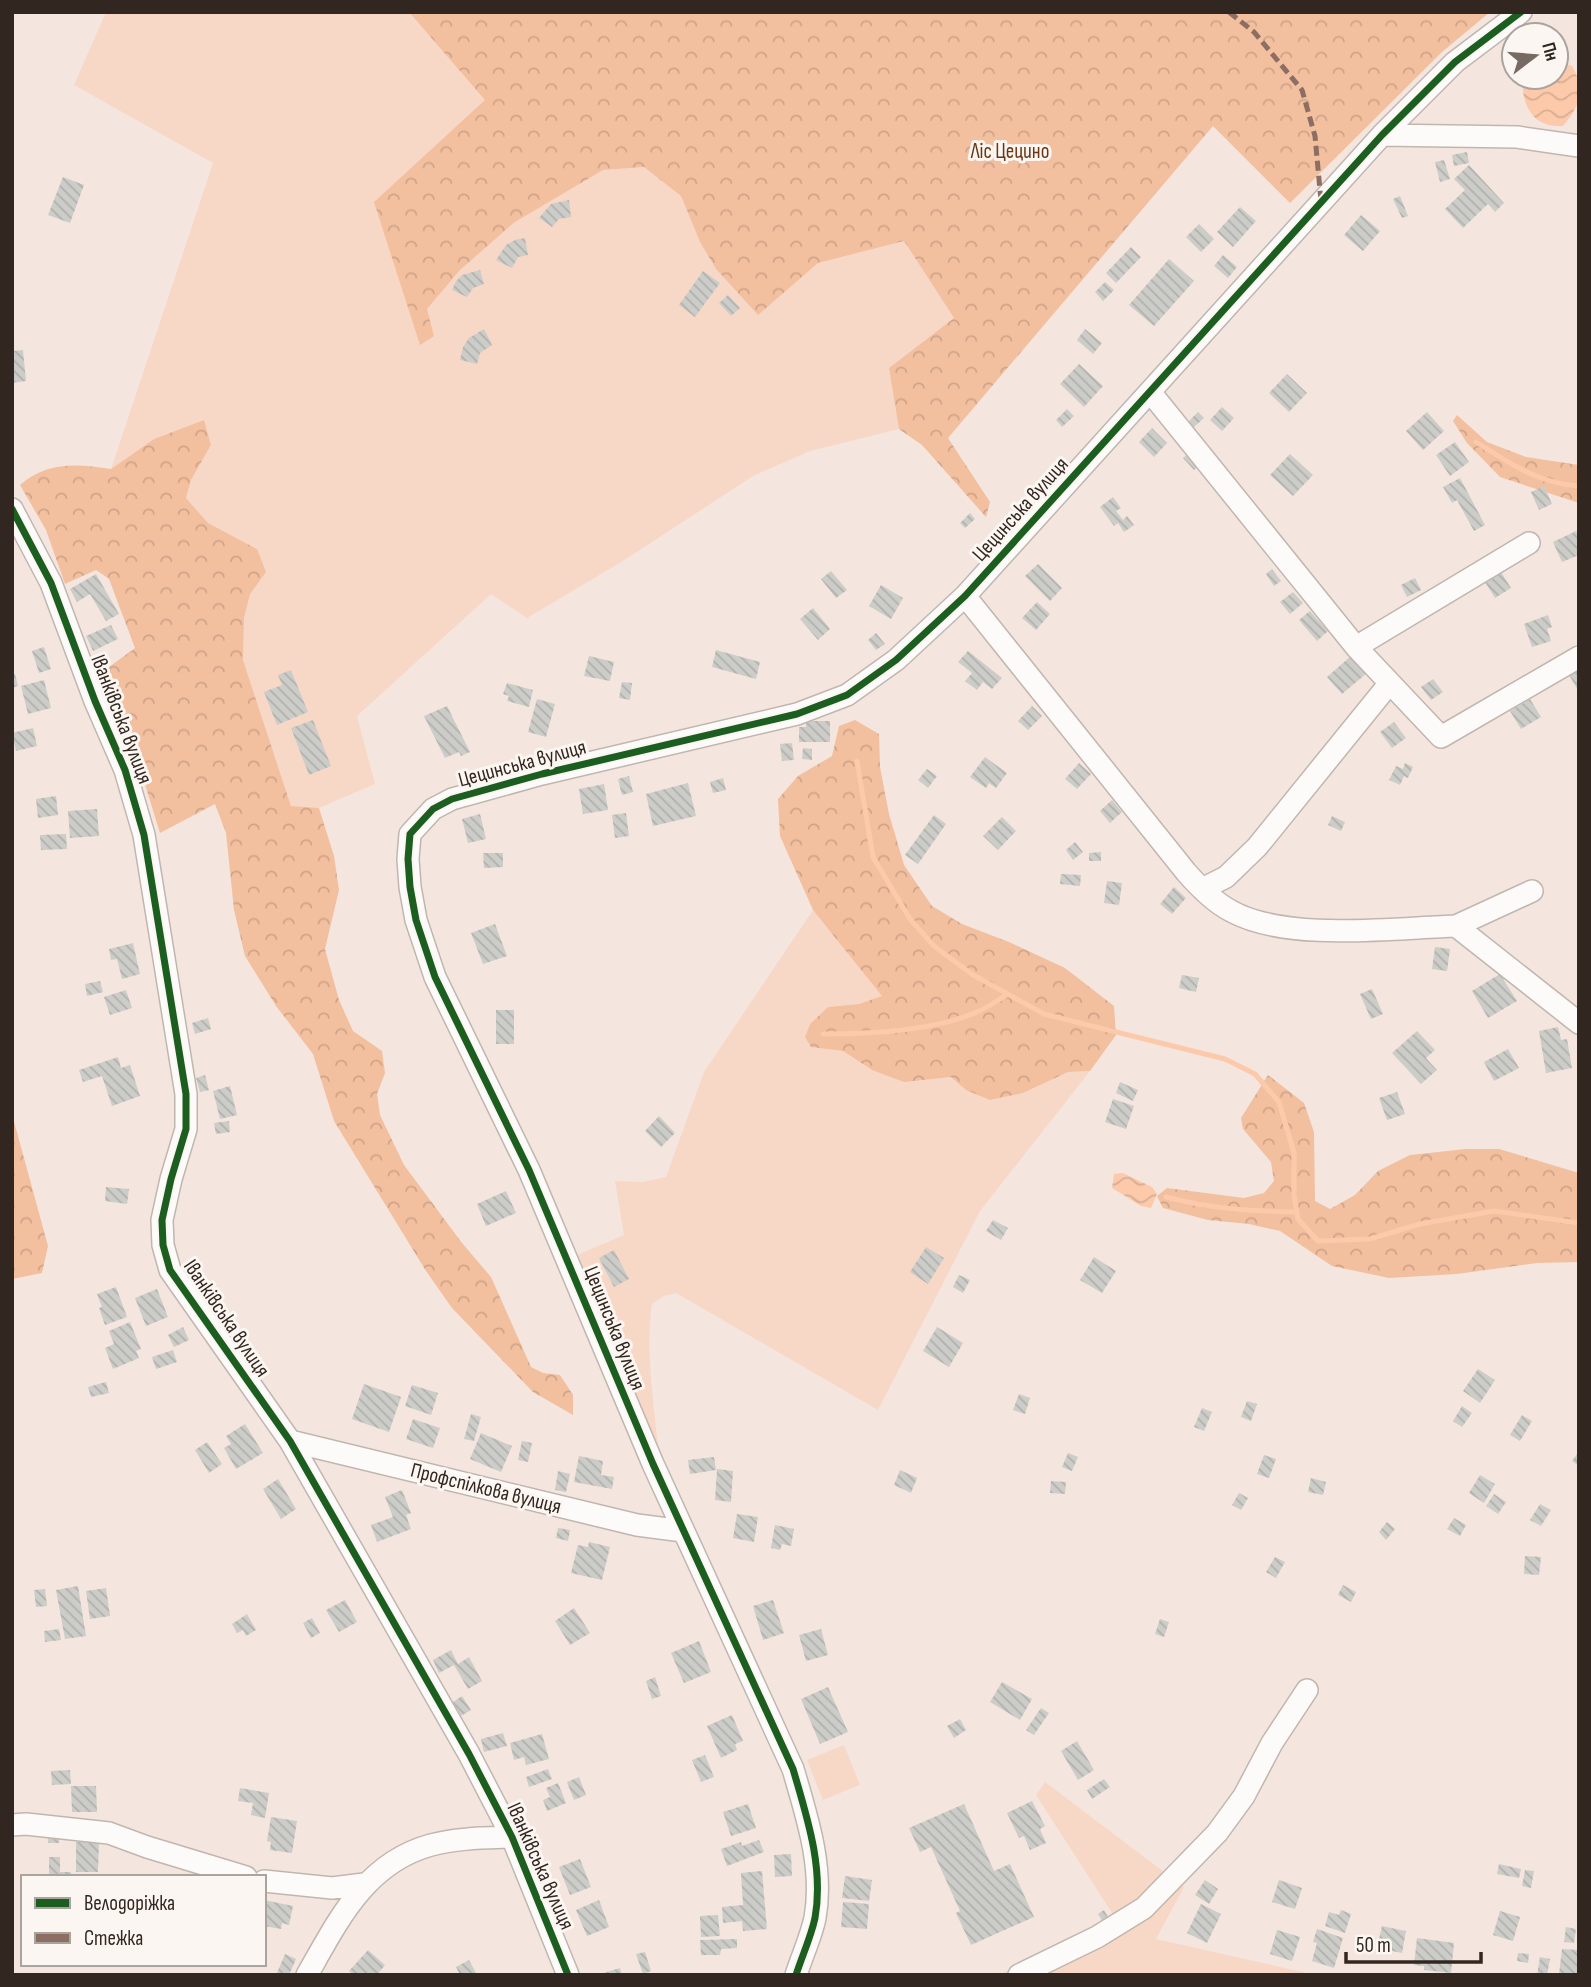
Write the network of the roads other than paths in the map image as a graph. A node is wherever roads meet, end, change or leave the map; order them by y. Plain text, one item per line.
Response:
1 (1521, 12) edge
2 (1382, 135) junction
3 (1579, 146) edge
4 (1151, 393) junction
5 (12, 509) edge
6 (1529, 543) dead end
7 (965, 596) junction
8 (1356, 647) junction
9 (1579, 657) edge
10 (1389, 684) junction
11 (1202, 889) junction
12 (1532, 891) dead end
13 (1456, 926) junction
14 (1579, 1023) edge
15 (290, 1441) junction
16 (683, 1531) junction
17 (1307, 1690) dead end
18 (12, 1825) edge
19 (512, 1838) junction
20 (239, 1875) edge
21 (266, 1881) edge
22 (364, 1884) junction
23 (307, 1975) edge
24 (568, 1975) edge
25 (796, 1975) edge
26 (1019, 1975) edge

1 - 2 street, Цецинська вулиця
2 - 3 street
2 - 4 street, Цецинська вулиця
4 - 7 street, Цецинська вулиця
4 - 8 street
5 - 15 street, Іванківська вулиця
6 - 8 street
7 - 11 street
7 - 16 street, Цецинська вулиця
8 - 10 street
9 - 10 street
10 - 11 street
11 - 13 street
12 - 13 street
13 - 14 street
15 - 16 street, Профспілкова вулиця
15 - 19 street, Іванківська вулиця
16 - 25 street, Цецинська вулиця
17 - 26 street
18 - 20 street
19 - 22 street
19 - 24 street, Іванківська вулиця
21 - 22 street
22 - 23 street

